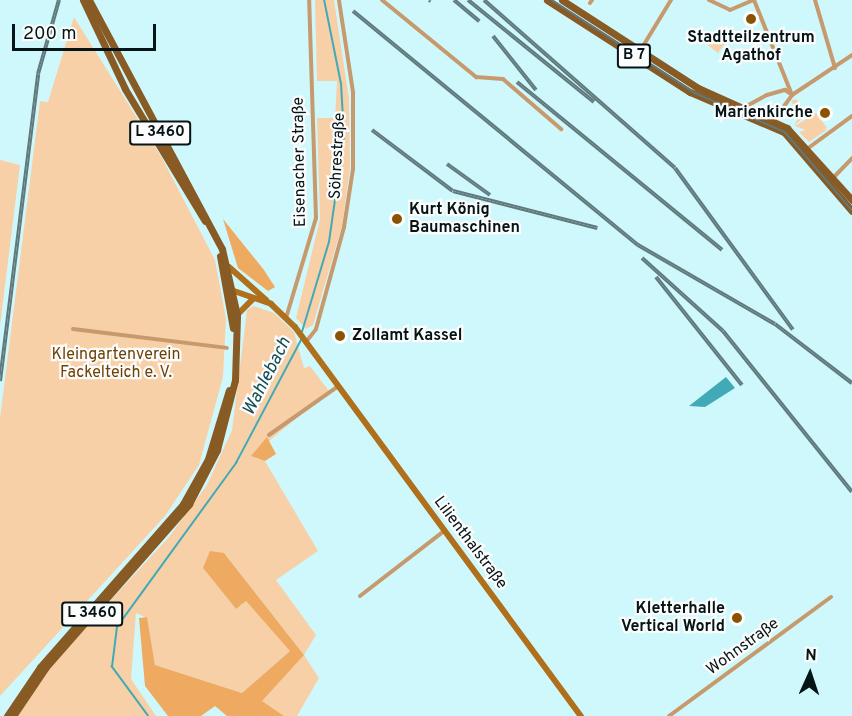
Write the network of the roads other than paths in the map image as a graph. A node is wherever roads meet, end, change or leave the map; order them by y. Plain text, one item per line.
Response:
1 (83, 0) edge
2 (88, 0) edge
3 (309, 0) edge
4 (339, 0) edge
5 (382, 0) edge
6 (547, 0) edge
7 (562, 0) edge
8 (671, 0) edge
9 (710, 0) edge
10 (754, 0) edge
11 (815, 0) edge
12 (640, 51) junction
13 (852, 54) edge
14 (835, 69) junction
15 (792, 95) junction
16 (745, 107) junction
17 (852, 116) edge
18 (773, 122) junction
19 (561, 129) dead end
20 (806, 150) junction
21 (852, 158) edge
22 (833, 178) junction
23 (852, 200) edge
24 (852, 211) edge
25 (229, 267) junction
26 (228, 286) junction
27 (252, 288) junction
28 (234, 291) junction
29 (255, 299) junction
30 (271, 304) junction
31 (237, 315) junction
32 (286, 318) junction
33 (233, 328) junction
34 (73, 329) dead end
35 (303, 338) junction
36 (227, 348) dead end
37 (337, 387) junction
38 (269, 435) dead end
39 (444, 531) junction
40 (360, 596) dead end
41 (831, 597) dead end
42 (7, 716) edge
43 (13, 716) edge
44 (581, 716) edge
45 (669, 716) edge

1 - 26 main road, L 3460
2 - 25 main road, L 3460
3 - 32 street, Eisenacher Straße
4 - 35 street, Söhrestraße
5 - 19 street
6 - 18 main road, B 7
7 - 12 main road, B 7
8 - 12 street
9 - 10 street
10 - 15 street
11 - 14 street
12 - 16 main road, B 7
13 - 14 street
14 - 15 street
15 - 16 street
15 - 18 street
16 - 18 main road, B 7
17 - 20 street
18 - 20 main road, B 7
20 - 22 main road, B 7
20 - 24 main road, B 7
21 - 22 street
22 - 23 main road, B 7
25 - 27 main road
25 - 28 main road, L 3460
26 - 28 main road
26 - 33 main road, L 3460
27 - 28 main road
27 - 30 main road
28 - 29 main road, Lilienthalstraße
28 - 31 main road, L 3460
28 - 33 main road
29 - 30 main road, Lilienthalstraße
29 - 31 main road
30 - 32 main road, Lilienthalstraße
31 - 43 main road, L 3460
32 - 35 main road, Lilienthalstraße
33 - 42 main road, L 3460
34 - 36 street
35 - 37 main road, Lilienthalstraße
37 - 38 street
37 - 39 main road, Lilienthalstraße
39 - 40 street
39 - 44 main road, Lilienthalstraße
41 - 45 street, Wohnstraße

